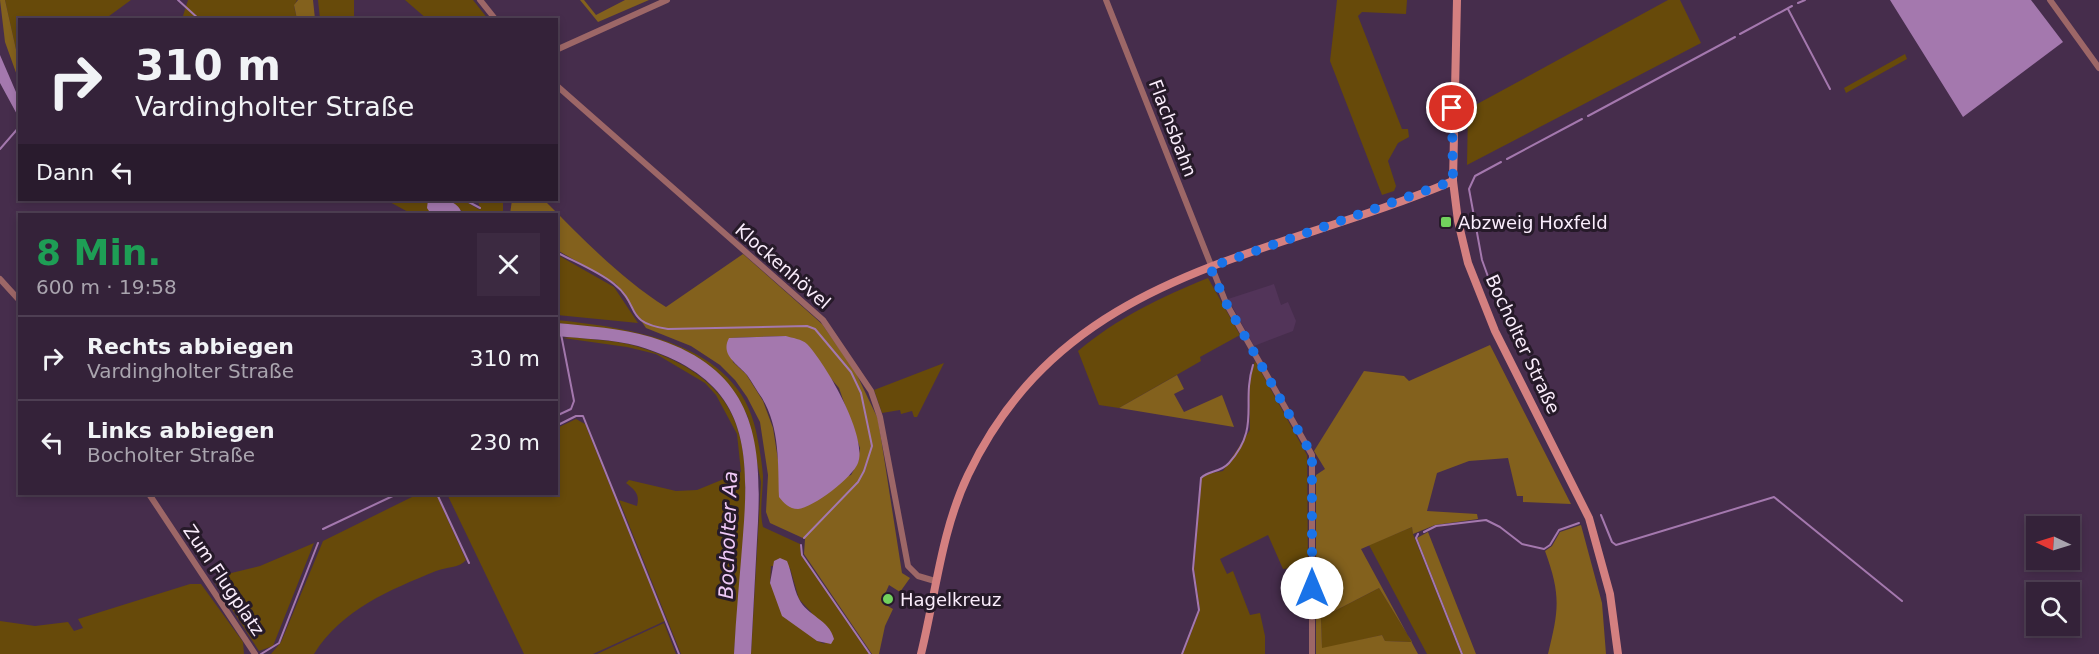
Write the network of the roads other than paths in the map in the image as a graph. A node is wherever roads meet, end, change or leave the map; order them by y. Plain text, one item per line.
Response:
1 (480, 0) edge
2 (667, 0) edge
3 (1106, 0) edge
4 (1456, 0) edge
5 (2050, 0) edge
6 (494, 18) edge
7 (558, 49) edge
8 (2099, 68) edge
9 (558, 87) edge
10 (1453, 181) junction
11 (1210, 267) junction
12 (0, 279) edge
13 (18, 299) edge
14 (150, 495) edge
15 (934, 580) junction
16 (255, 654) edge
17 (921, 654) edge
18 (1312, 654) edge
19 (1618, 654) edge

1 - 6 street
2 - 7 street
3 - 11 street, Flachsbahn
4 - 10 street, Bocholter Straße
5 - 8 street
9 - 15 street, Klockenhövel
10 - 11 street
10 - 19 street, Bocholter Straße
11 - 15 street
11 - 18 street, Flachsbahn
12 - 13 street
14 - 16 street, Zum Flugplatz
15 - 17 street

